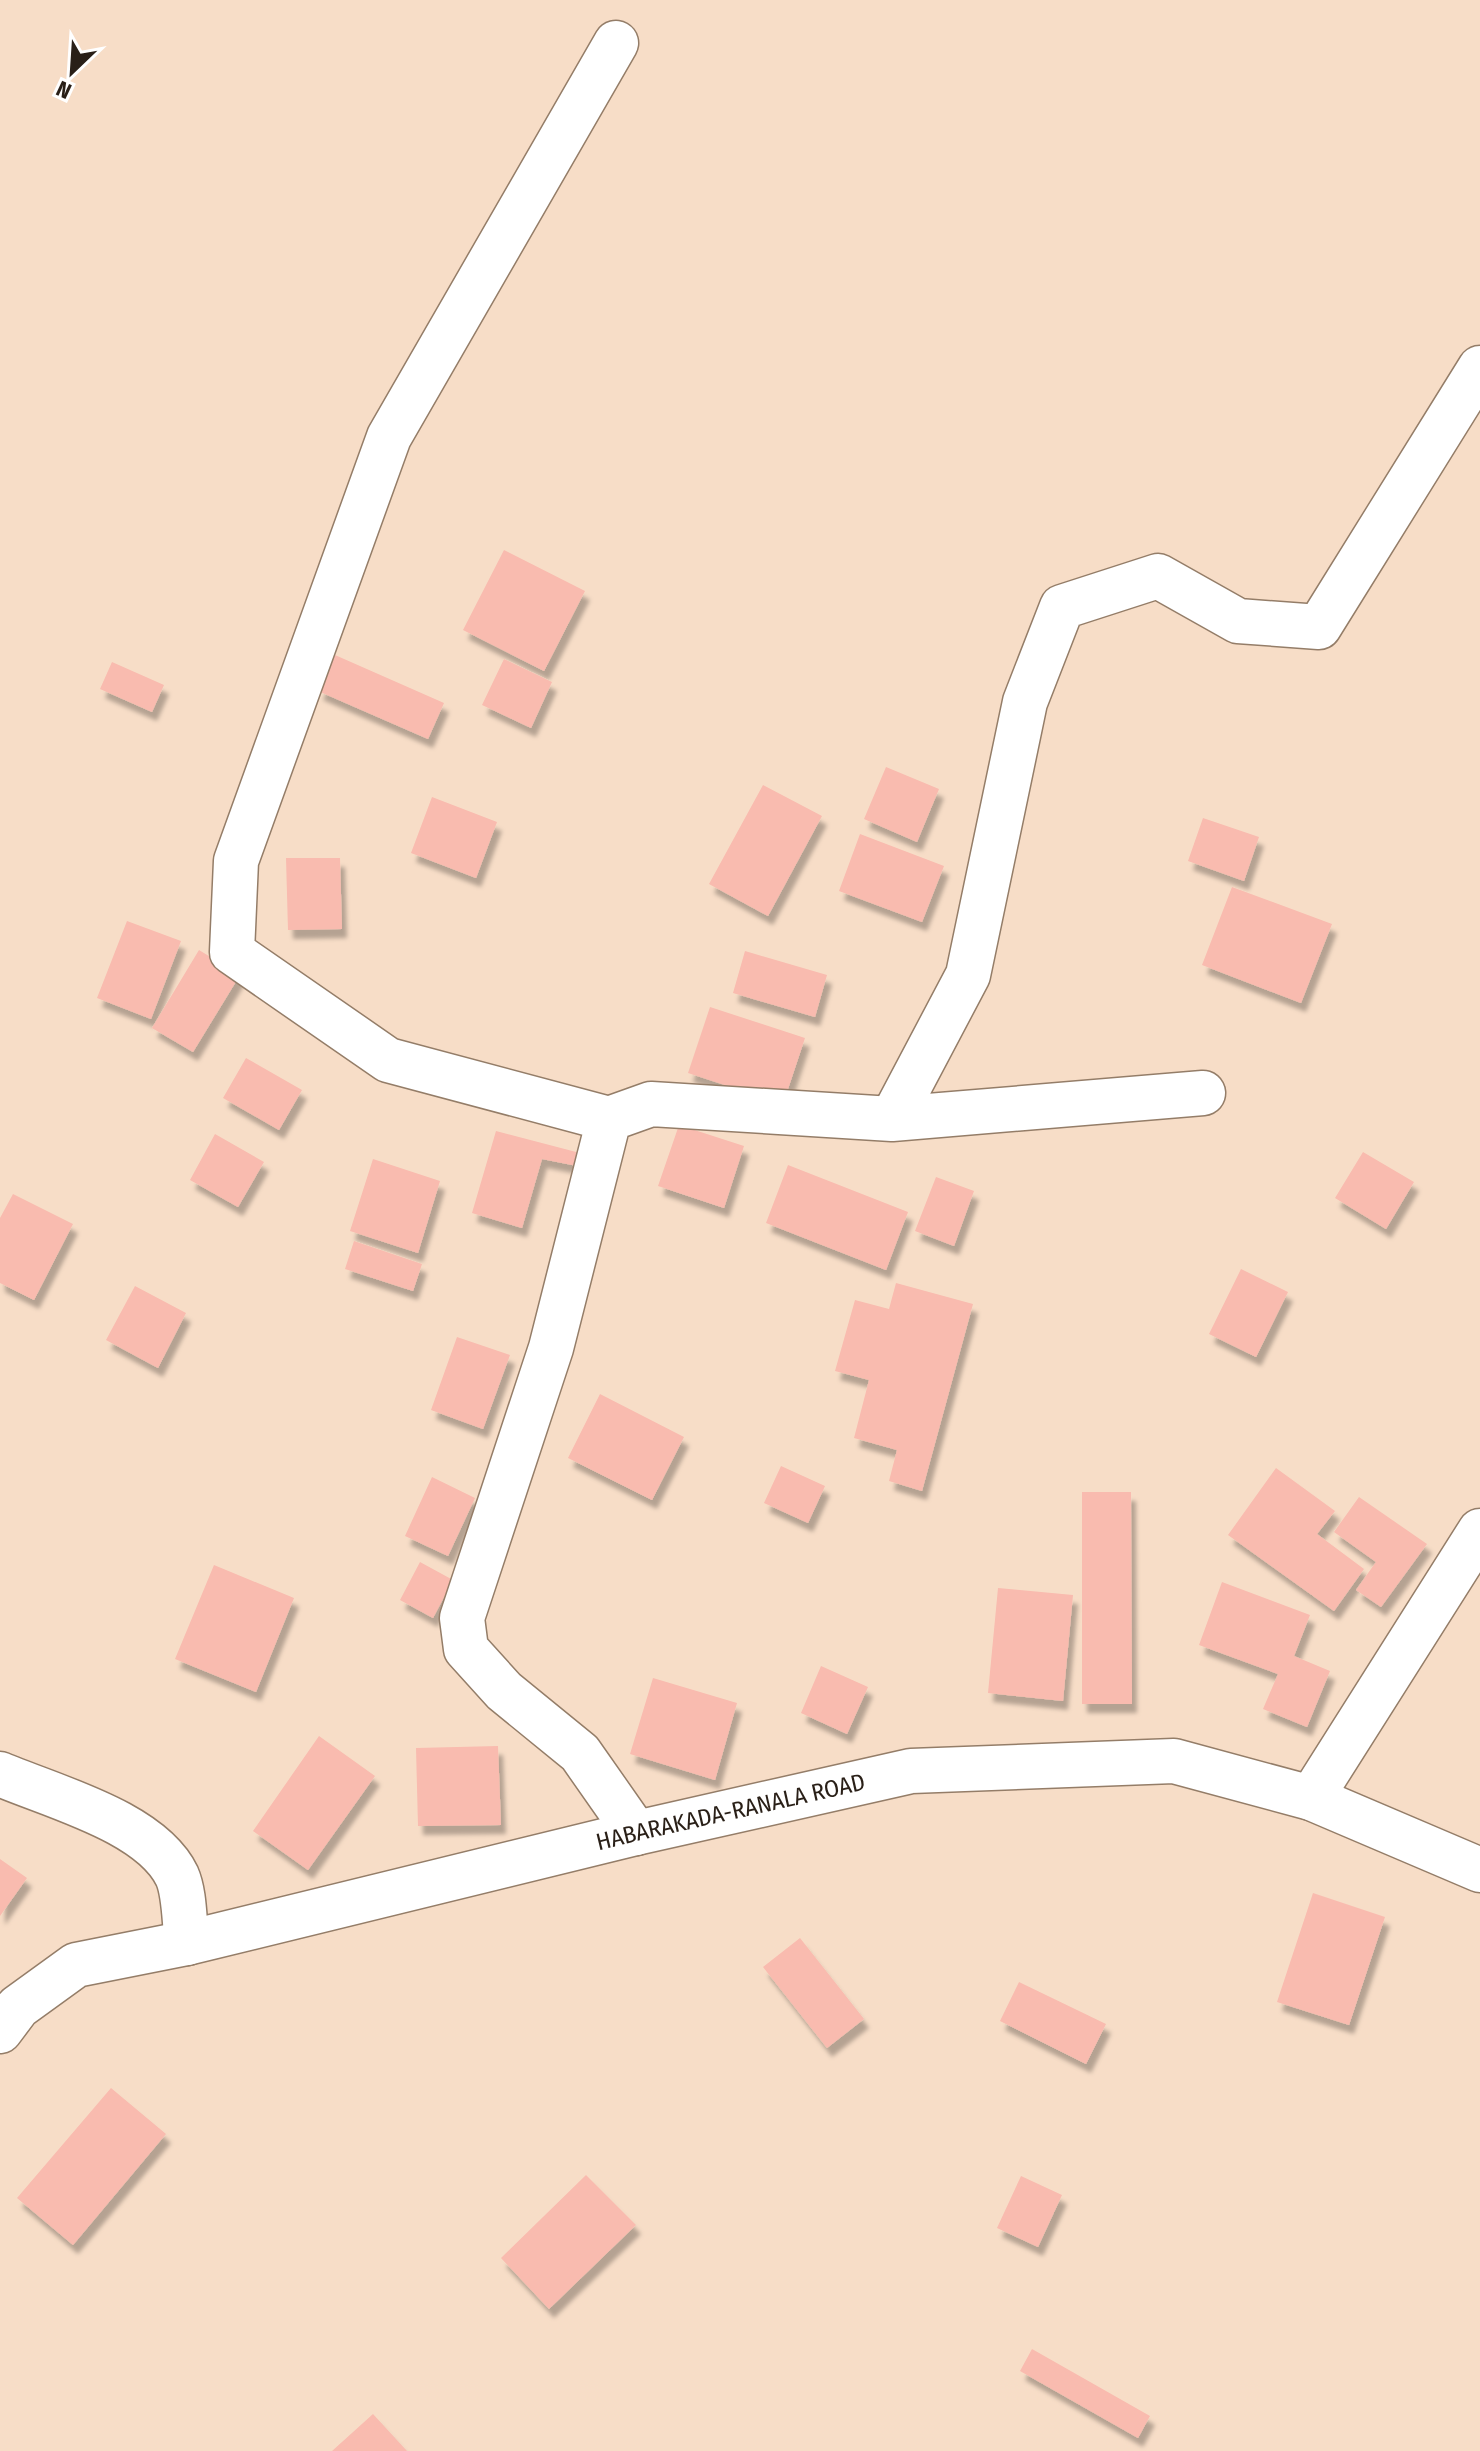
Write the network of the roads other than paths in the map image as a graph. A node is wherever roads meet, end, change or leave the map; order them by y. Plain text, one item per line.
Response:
1 (616, 43) dead end
2 (1480, 368) edge
3 (1203, 1093) dead end
4 (609, 1119) junction
5 (892, 1119) junction
6 (1480, 1531) edge
7 (0, 1774) edge
8 (1311, 1798) junction
9 (636, 1833) junction
10 (1480, 1870) edge
11 (187, 1943) junction
12 (0, 2031) edge

1 - 4 street
2 - 5 street
3 - 5 street
4 - 5 street
4 - 9 street
6 - 8 street
7 - 11 street
8 - 9 street, HABARAKADA-RANALA ROAD
8 - 10 street, HABARAKADA-RANALA ROAD
9 - 11 street, HABARAKADA-RANALA ROAD
11 - 12 street, HABARAKADA-RANALA ROAD

